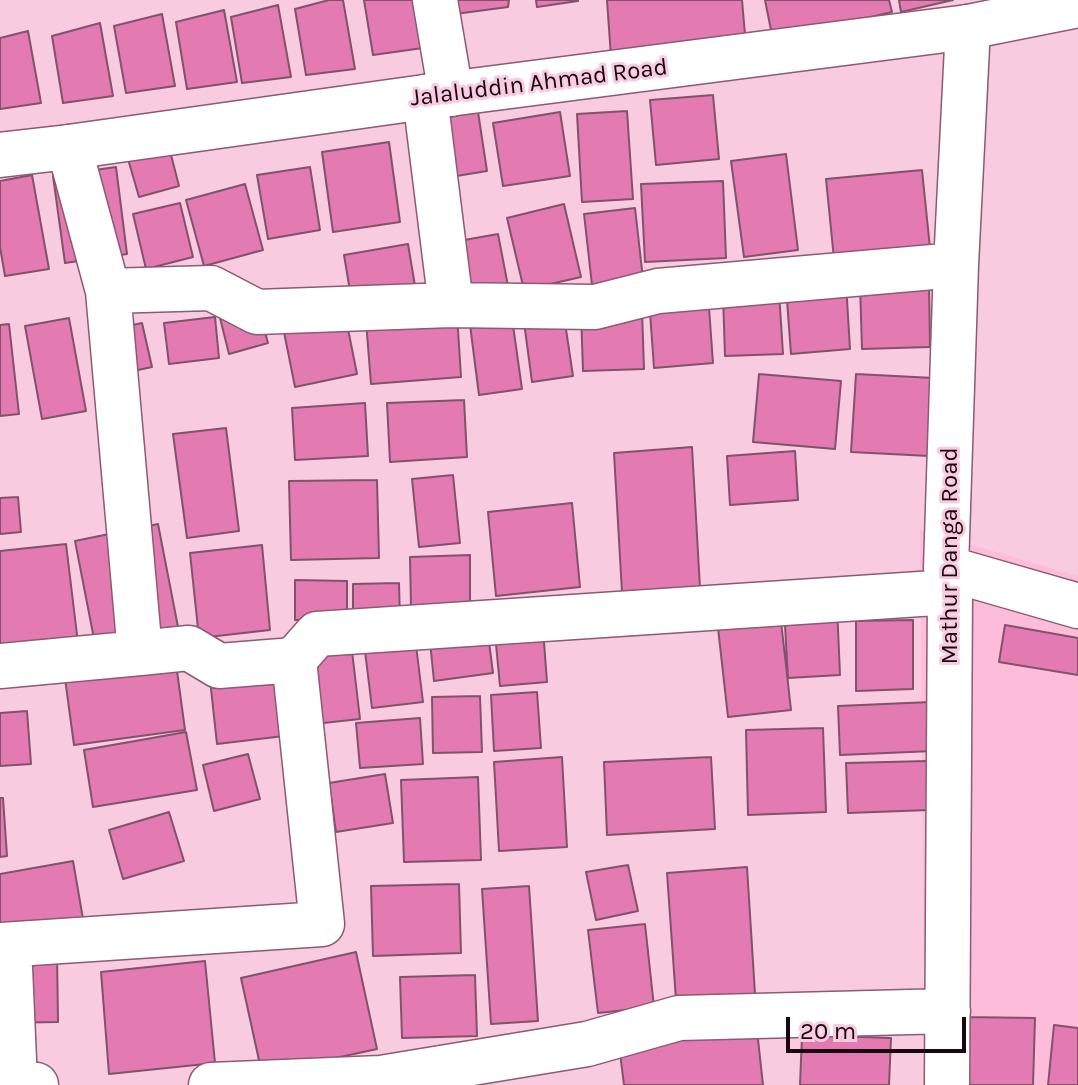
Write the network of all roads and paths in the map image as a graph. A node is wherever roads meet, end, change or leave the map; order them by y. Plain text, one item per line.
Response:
1 (435, 0) edge
2 (1067, 5) edge
3 (968, 27) junction
4 (438, 96) junction
5 (69, 147) junction
6 (0, 155) edge
7 (956, 265) junction
8 (108, 291) junction
9 (451, 305) junction
10 (948, 580) junction
11 (1078, 606) edge
12 (140, 653) junction
13 (294, 660) junction
14 (0, 666) edge
15 (5, 945) edge
16 (948, 1011) junction
17 (17, 1084) edge
18 (211, 1085) edge
19 (947, 1085) edge

1 - 4 street
2 - 3 street, Jalaluddin Ahmad Road
3 - 4 street, Jalaluddin Ahmad Road
3 - 7 street, Mathur Danga Road
4 - 5 street, Jalaluddin Ahmad Road
4 - 9 street
5 - 6 street, Jalaluddin Ahmad Road
5 - 8 street
7 - 9 street
7 - 10 street, Mathur Danga Road
8 - 9 street
8 - 12 street
10 - 11 street
10 - 13 street
10 - 16 street, Mathur Danga Road
12 - 13 street
12 - 14 street
13 - 15 street
15 - 17 street
16 - 18 street
16 - 19 street, Mathur Danga Road

